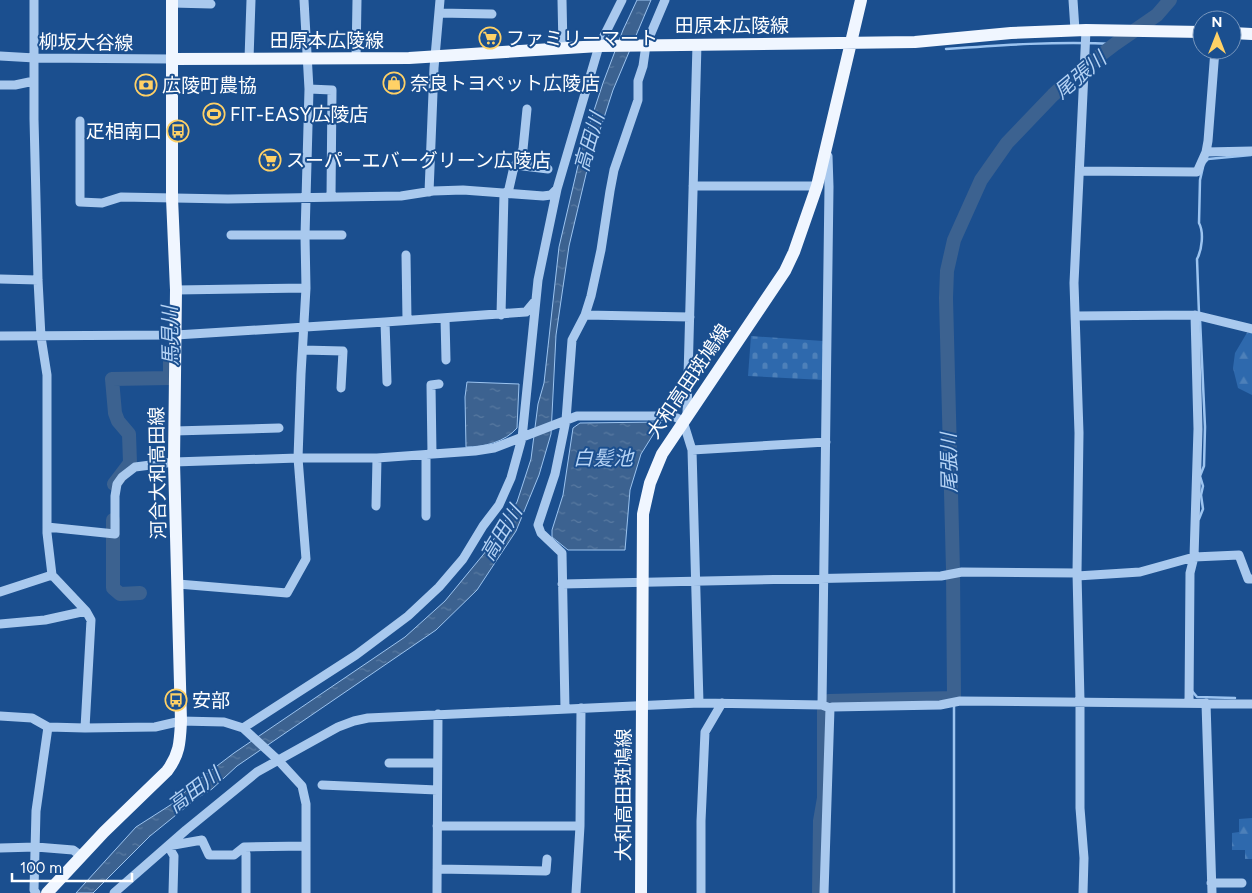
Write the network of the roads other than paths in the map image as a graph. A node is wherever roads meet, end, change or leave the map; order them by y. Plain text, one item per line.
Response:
1 (34, 0) edge
2 (251, 0) edge
3 (304, 0) edge
4 (357, 0) edge
5 (440, 0) edge
6 (562, 0) edge
7 (622, 0) edge
8 (666, 0) edge
9 (861, 0) edge
10 (1073, 0) edge
11 (172, 1) edge
12 (212, 4) dead end
13 (439, 13) junction
14 (492, 14) dead end
15 (1192, 32) edge
16 (1083, 40) junction
17 (852, 43) junction
18 (697, 44) junction
19 (644, 45) junction
20 (602, 46) junction
21 (563, 48) junction
22 (0, 56) edge
23 (435, 57) junction
24 (35, 58) junction
25 (172, 59) junction
26 (249, 59) junction
27 (307, 59) junction
28 (356, 59) junction
29 (1214, 60) edge
30 (34, 81) junction
31 (0, 85) edge
32 (309, 89) junction
33 (527, 108) dead end
34 (80, 121) dead end
35 (827, 143) junction
36 (1252, 151) edge
37 (1206, 152) junction
38 (515, 165) junction
39 (548, 169) dead end
40 (1080, 170) junction
41 (693, 186) junction
42 (817, 186) junction
43 (557, 189) junction
44 (429, 192) junction
45 (506, 193) junction
46 (307, 196) junction
47 (331, 197) junction
48 (168, 198) junction
49 (231, 235) dead end
50 (342, 235) dead end
51 (305, 236) junction
52 (406, 255) dead end
53 (0, 279) edge
54 (38, 280) junction
55 (306, 288) junction
56 (176, 290) junction
57 (536, 300) junction
58 (1196, 314) junction
59 (502, 315) junction
60 (585, 315) junction
61 (1074, 316) junction
62 (444, 318) junction
63 (690, 318) junction
64 (406, 320) junction
65 (385, 322) junction
66 (304, 326) junction
67 (1252, 329) edge
68 (171, 335) junction
69 (0, 336) edge
70 (41, 337) junction
71 (302, 350) junction
72 (446, 360) dead end
73 (387, 382) dead end
74 (439, 384) dead end
75 (341, 388) dead end
76 (685, 417) junction
77 (563, 421) junction
78 (279, 428) dead end
79 (174, 431) junction
80 (526, 437) junction
81 (826, 442) junction
82 (692, 450) junction
83 (429, 455) junction
84 (298, 458) junction
85 (377, 458) junction
86 (174, 462) junction
87 (376, 506) dead end
88 (426, 516) dead end
89 (47, 527) junction
90 (1194, 557) junction
91 (1077, 574) junction
92 (52, 575) junction
93 (824, 578) junction
94 (1252, 579) edge
95 (696, 581) junction
96 (642, 582) junction
97 (178, 584) junction
98 (562, 584) junction
99 (0, 592) edge
100 (86, 611) junction
101 (0, 624) edge
102 (1080, 701) junction
103 (699, 703) junction
104 (722, 703) junction
105 (1189, 703) junction
106 (1206, 703) junction
107 (642, 705) junction
108 (1252, 706) edge
109 (826, 707) junction
110 (581, 708) junction
111 (565, 709) junction
112 (438, 714) junction
113 (0, 716) edge
114 (181, 721) junction
115 (48, 727) junction
116 (86, 728) junction
117 (245, 729) junction
118 (276, 759) junction
119 (389, 763) dead end
120 (437, 763) junction
121 (322, 785) dead end
122 (437, 790) junction
123 (436, 826) junction
124 (580, 826) junction
125 (168, 846) junction
126 (306, 846) junction
127 (36, 847) junction
128 (244, 847) junction
129 (0, 848) edge
130 (80, 855) junction
131 (547, 859) dead end
132 (437, 869) junction
133 (1242, 882) dead end
134 (1211, 883) junction
135 (36, 893) edge
136 (47, 893) edge
137 (114, 893) edge
138 (173, 893) edge
139 (246, 893) edge
140 (306, 893) edge
141 (437, 893) edge
142 (576, 893) edge
143 (641, 893) edge
144 (700, 893) edge
145 (824, 893) edge
146 (1083, 893) edge
147 (1212, 893) edge

1 - 24 street
2 - 26 street
3 - 27 street
4 - 28 street
5 - 13 street
6 - 21 street
7 - 20 street
8 - 19 street
9 - 17 main road, 大和高田斑鳩線
10 - 16 street
11 - 12 street
11 - 25 main road, 河合大和高田線
13 - 14 street
13 - 23 street
15 - 16 main road, 田原本広陵線
16 - 17 main road, 田原本広陵線
16 - 40 street
17 - 18 main road, 田原本広陵線
17 - 35 main road, 大和高田斑鳩線
18 - 19 main road, 田原本広陵線
18 - 41 street
19 - 20 main road, 田原本広陵線
19 - 60 street
20 - 21 main road, 田原本広陵線
20 - 43 street
21 - 23 main road, 田原本広陵線
22 - 24 street, 柳坂大谷線
23 - 28 main road, 田原本広陵線
23 - 44 street
24 - 25 street, 柳坂大谷線
24 - 30 street
25 - 26 main road, 田原本広陵線
25 - 48 main road, 河合大和高田線
26 - 27 main road, 田原本広陵線
27 - 28 main road, 田原本広陵線
27 - 32 street
29 - 37 street
30 - 31 street
30 - 54 street
32 - 46 street
32 - 47 street
33 - 38 street
34 - 48 street
35 - 42 main road, 大和高田斑鳩線
35 - 81 street
36 - 37 street
37 - 40 street
38 - 39 street
38 - 45 street
40 - 61 street
41 - 42 street
41 - 63 street
42 - 76 main road, 大和高田斑鳩線
43 - 45 street
43 - 57 street
44 - 45 street
44 - 47 street
45 - 59 street
46 - 47 street
46 - 48 street
46 - 51 street
48 - 56 main road, 河合大和高田線
49 - 51 street
50 - 51 street
51 - 55 street
52 - 64 street
53 - 54 street
54 - 70 street
55 - 56 street
55 - 66 street
56 - 68 main road, 河合大和高田線
57 - 59 street
57 - 80 street
58 - 61 street
58 - 67 street
58 - 90 street
59 - 62 street
60 - 63 street
60 - 77 street
61 - 91 street
62 - 64 street
62 - 72 street
63 - 76 street
64 - 65 street
65 - 66 street
65 - 73 street
66 - 68 street
66 - 71 street
68 - 70 street
68 - 79 main road, 河合大和高田線
69 - 70 street
70 - 89 street
71 - 75 street
71 - 84 street
74 - 83 street
76 - 77 street
76 - 82 street
76 - 96 main road, 大和高田斑鳩線
77 - 80 street
77 - 98 street
78 - 79 street
79 - 86 main road, 河合大和高田線
80 - 83 street
80 - 117 street
81 - 82 street
81 - 93 street
82 - 95 street
83 - 85 street
83 - 88 street
84 - 85 street
84 - 86 street
84 - 97 street
85 - 87 street
86 - 89 street
86 - 97 main road, 河合大和高田線
89 - 92 street
90 - 91 street
90 - 94 street
90 - 105 street
91 - 93 street
91 - 102 street
92 - 99 street
92 - 100 street
93 - 95 street
93 - 109 street
95 - 96 street
95 - 103 street
96 - 98 street
96 - 107 main road, 大和高田斑鳩線
97 - 114 main road, 河合大和高田線
98 - 111 street
100 - 101 street
100 - 116 street
102 - 105 street
102 - 109 street
102 - 146 street
103 - 104 street
103 - 107 street
104 - 109 street
104 - 144 street
105 - 106 street
106 - 108 street
106 - 134 street
107 - 110 street
107 - 143 main road, 大和高田斑鳩線
109 - 145 street
110 - 111 street
110 - 124 street
111 - 112 street
112 - 118 street
112 - 120 street
113 - 115 street
114 - 116 street
114 - 117 street
114 - 130 main road, 河合大和高田線
115 - 116 street
115 - 127 street
117 - 118 street
118 - 125 street
118 - 126 street
119 - 120 street
120 - 122 street
121 - 122 street
122 - 123 street
123 - 124 street
123 - 132 street
124 - 142 street
125 - 128 street
125 - 137 street
125 - 138 street
126 - 128 street
126 - 140 street
127 - 129 street
127 - 130 street
127 - 135 street
128 - 139 street
130 - 136 main road, 河合大和高田線
131 - 132 street
132 - 141 street
133 - 134 street
134 - 147 street

